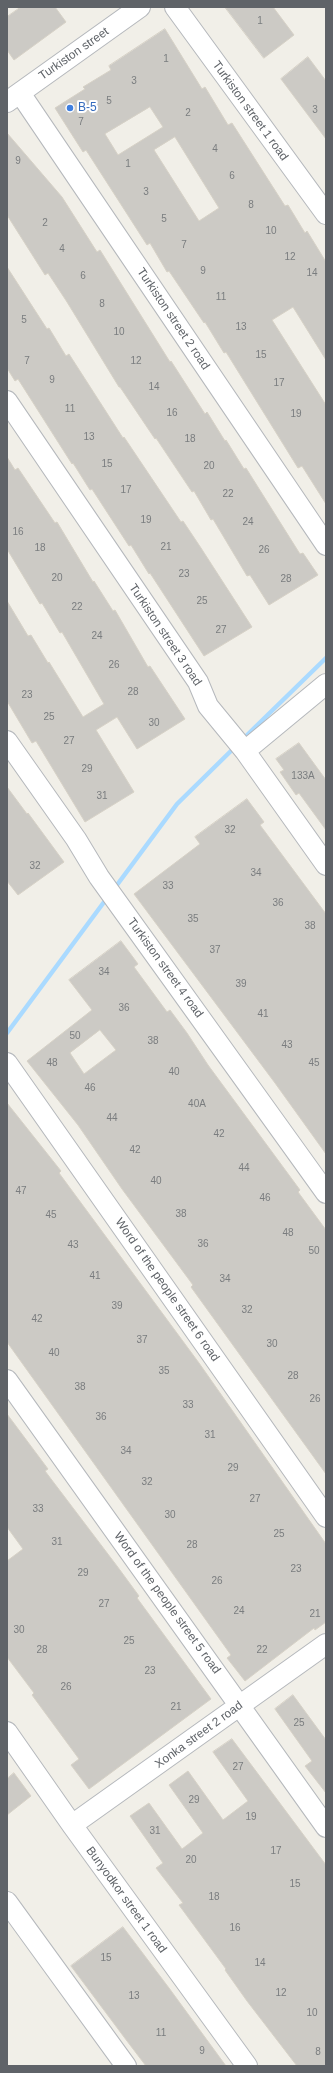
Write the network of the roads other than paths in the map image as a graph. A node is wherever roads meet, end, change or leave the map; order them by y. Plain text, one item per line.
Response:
1 (140, 7) edge
2 (175, 7) edge
3 (13, 97) edge
4 (326, 214) edge
5 (7, 402) edge
6 (326, 545) edge
7 (326, 684) edge
8 (7, 741) edge
9 (245, 751) junction
10 (326, 865) edge
11 (7, 1063) edge
12 (326, 1193) edge
13 (7, 1380) edge
14 (326, 1517) edge
15 (326, 1644) edge
16 (240, 1705) junction
17 (7, 1732) edge
18 (72, 1826) junction
19 (326, 1827) edge
20 (7, 1902) edge
21 (126, 2066) edge
22 (247, 2066) edge

1 - 3 street, Turkiston street
2 - 4 street, Turkiston street 1 road
3 - 6 street, Turkiston street 2 road
5 - 9 street, Turkiston street 3 road
7 - 9 street
8 - 12 street, Turkiston street 4 road
9 - 10 street, Turkiston street 3 road
11 - 14 street, Word of the people street 6 road
13 - 16 street, Word of the people street 5 road
15 - 16 street, Xonka street 2 road
16 - 18 street, Xonka street 2 road
16 - 19 street, Word of the people street 5 road
17 - 18 street, Bunyodkor street 1 road
18 - 22 street, Bunyodkor street 1 road
20 - 21 street

